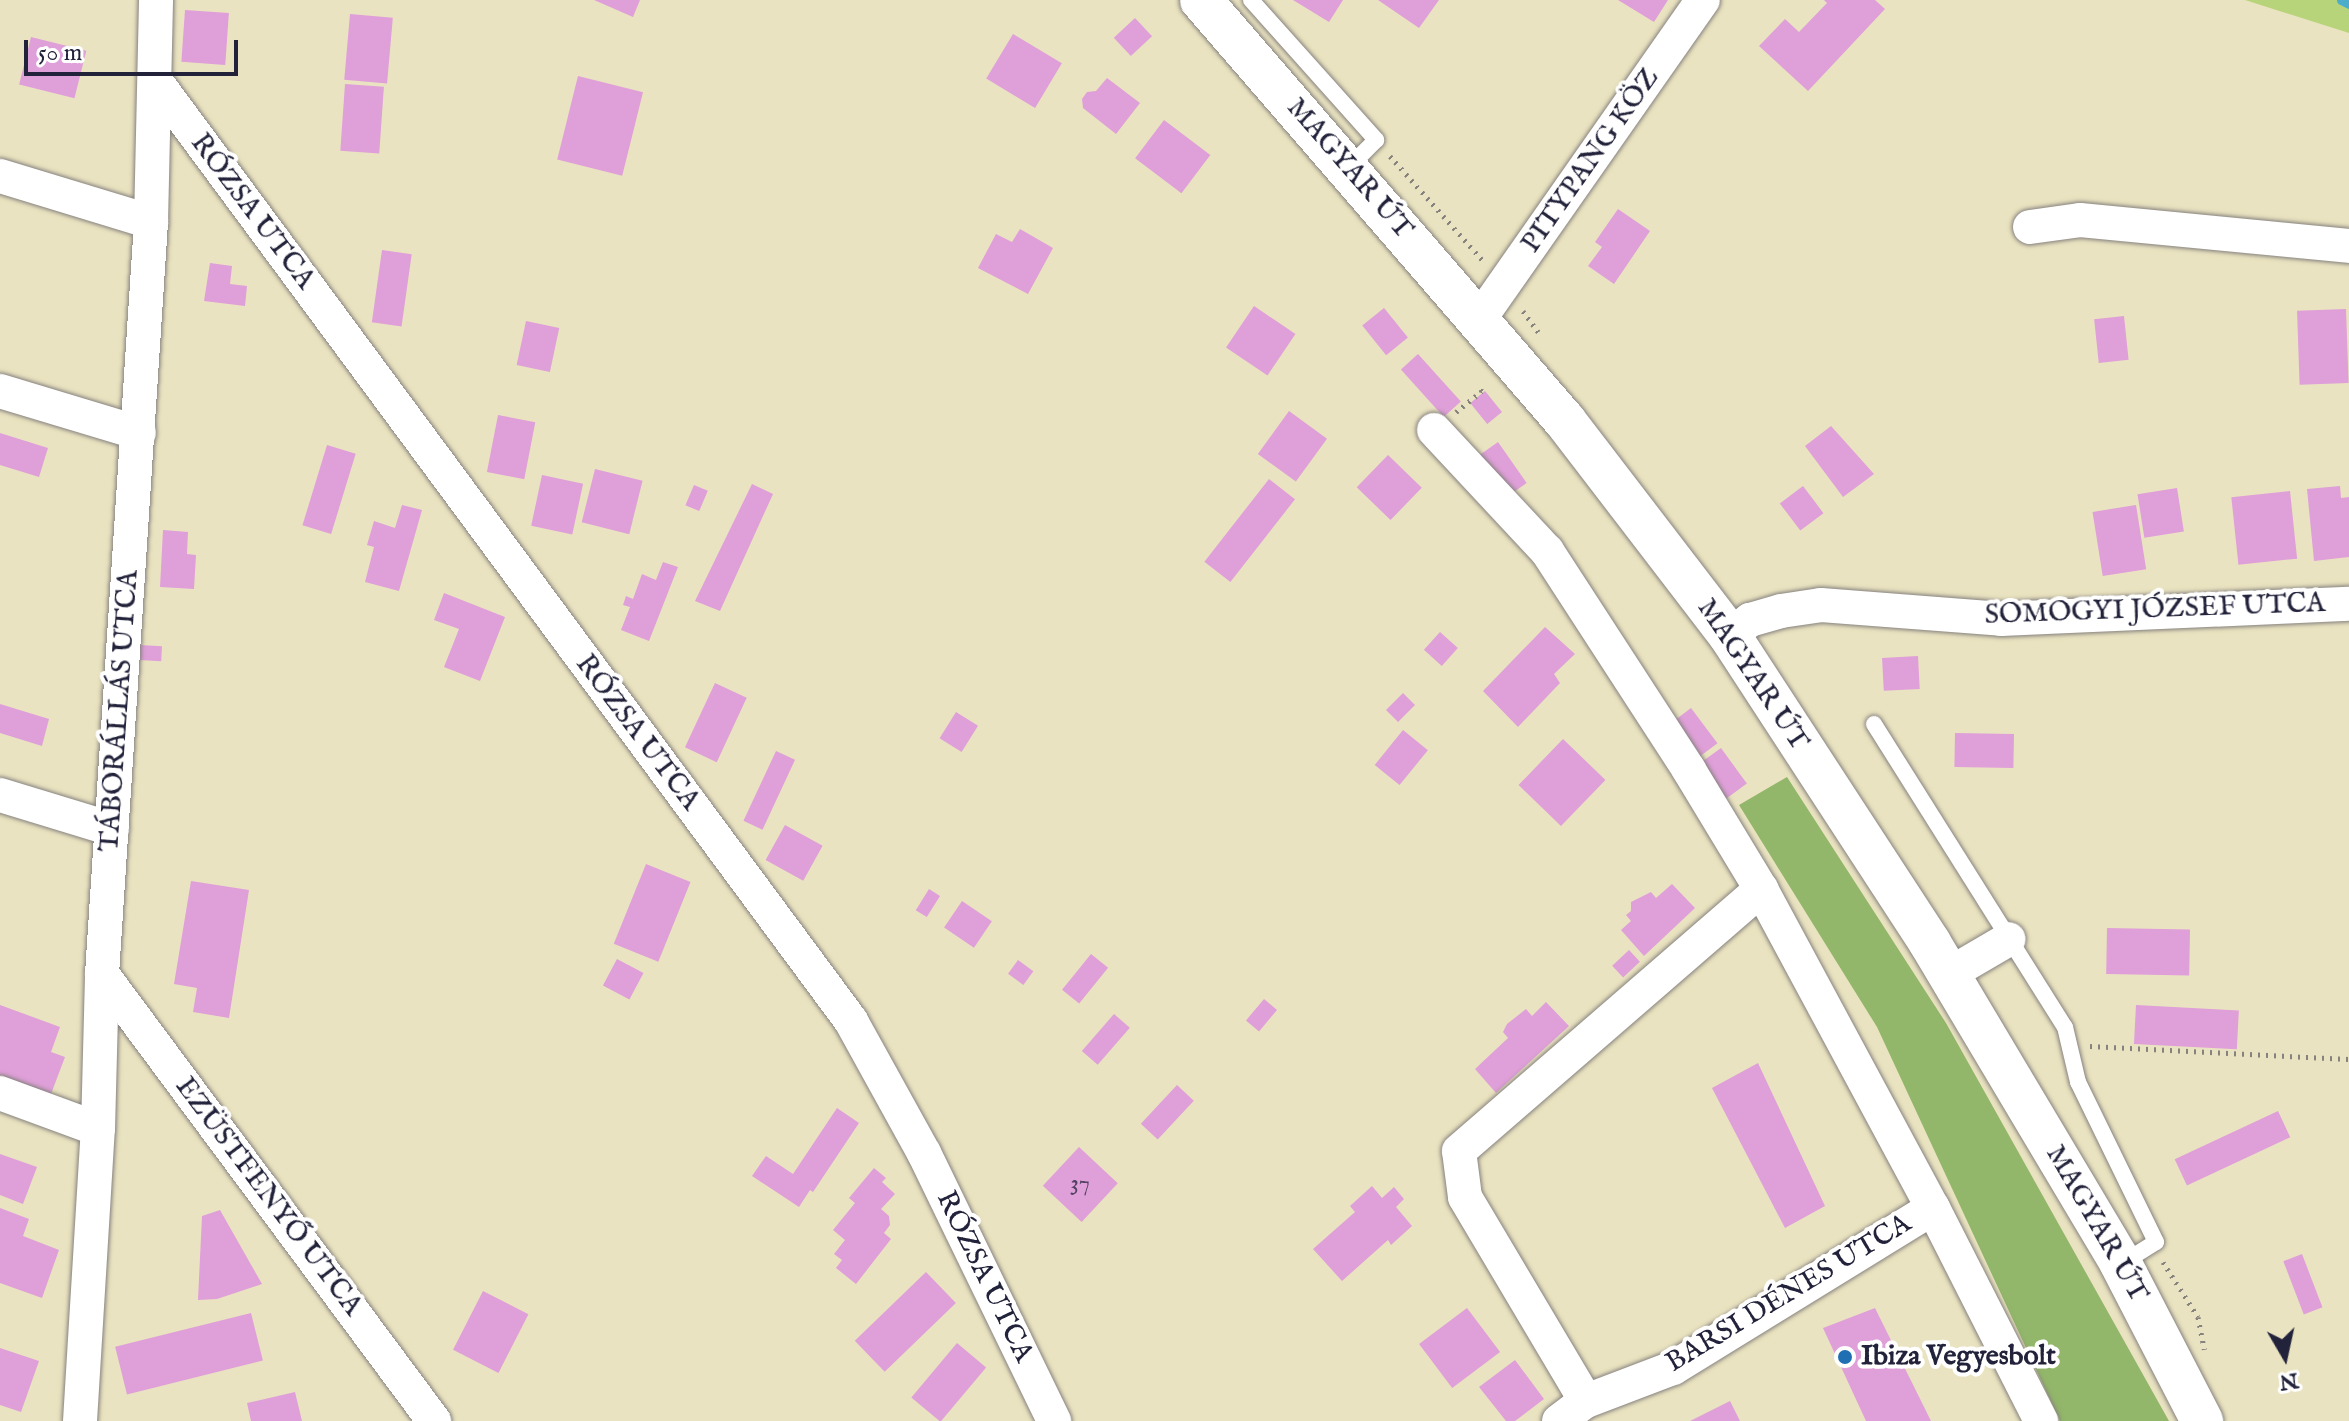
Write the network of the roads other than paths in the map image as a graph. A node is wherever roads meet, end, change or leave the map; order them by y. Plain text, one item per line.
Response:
1 (156, 0) edge
2 (1201, 0) edge
3 (1251, 0) edge
4 (1703, 0) edge
5 (157, 83) junction
6 (1349, 167) junction
7 (0, 176) edge
8 (151, 222) junction
9 (2030, 227) dead end
10 (2349, 246) edge
11 (1478, 321) junction
12 (0, 391) edge
13 (1434, 430) dead end
14 (139, 433) junction
15 (2349, 604) edge
16 (1730, 636) junction
17 (1874, 724) dead end
18 (0, 795) edge
19 (112, 829) junction
20 (1761, 889) junction
21 (2009, 939) junction
22 (102, 974) junction
23 (1949, 974) junction
24 (0, 1093) edge
25 (98, 1129) junction
26 (1933, 1208) junction
27 (2121, 1264) junction
28 (1586, 1401) junction
29 (80, 1421) edge
30 (434, 1421) edge
31 (1054, 1421) edge
32 (1559, 1421) edge
33 (2041, 1421) edge
34 (2202, 1421) edge

1 - 5 street, TÁBORÁLLÁS UTCA
2 - 6 street, MAGYAR ÚT
3 - 6 lane
4 - 11 street, PITYPANG KÖZ
5 - 8 street, TÁBORÁLLÁS UTCA
5 - 31 street, RÓZSA UTCA
6 - 11 street, MAGYAR ÚT
7 - 8 street
8 - 14 street, TÁBORÁLLÁS UTCA
9 - 10 street
11 - 16 street, MAGYAR ÚT
12 - 14 street
13 - 20 street
14 - 19 street, TÁBORÁLLÁS UTCA
15 - 16 street, SOMOGYI JÓZSEF UTCA
16 - 23 street, MAGYAR ÚT
17 - 21 lane
18 - 19 street
19 - 22 street, TÁBORÁLLÁS UTCA
20 - 26 street
20 - 28 street
21 - 23 street
21 - 27 lane
22 - 25 street, TÁBORÁLLÁS UTCA
22 - 30 street, EZÜSTFENYŐ UTCA
23 - 27 street, MAGYAR ÚT
24 - 25 street
25 - 29 street, TÁBORÁLLÁS UTCA
26 - 28 street, BARSI DÉNES UTCA
26 - 33 street
27 - 34 street, MAGYAR ÚT
28 - 32 street, BARSI DÉNES UTCA

